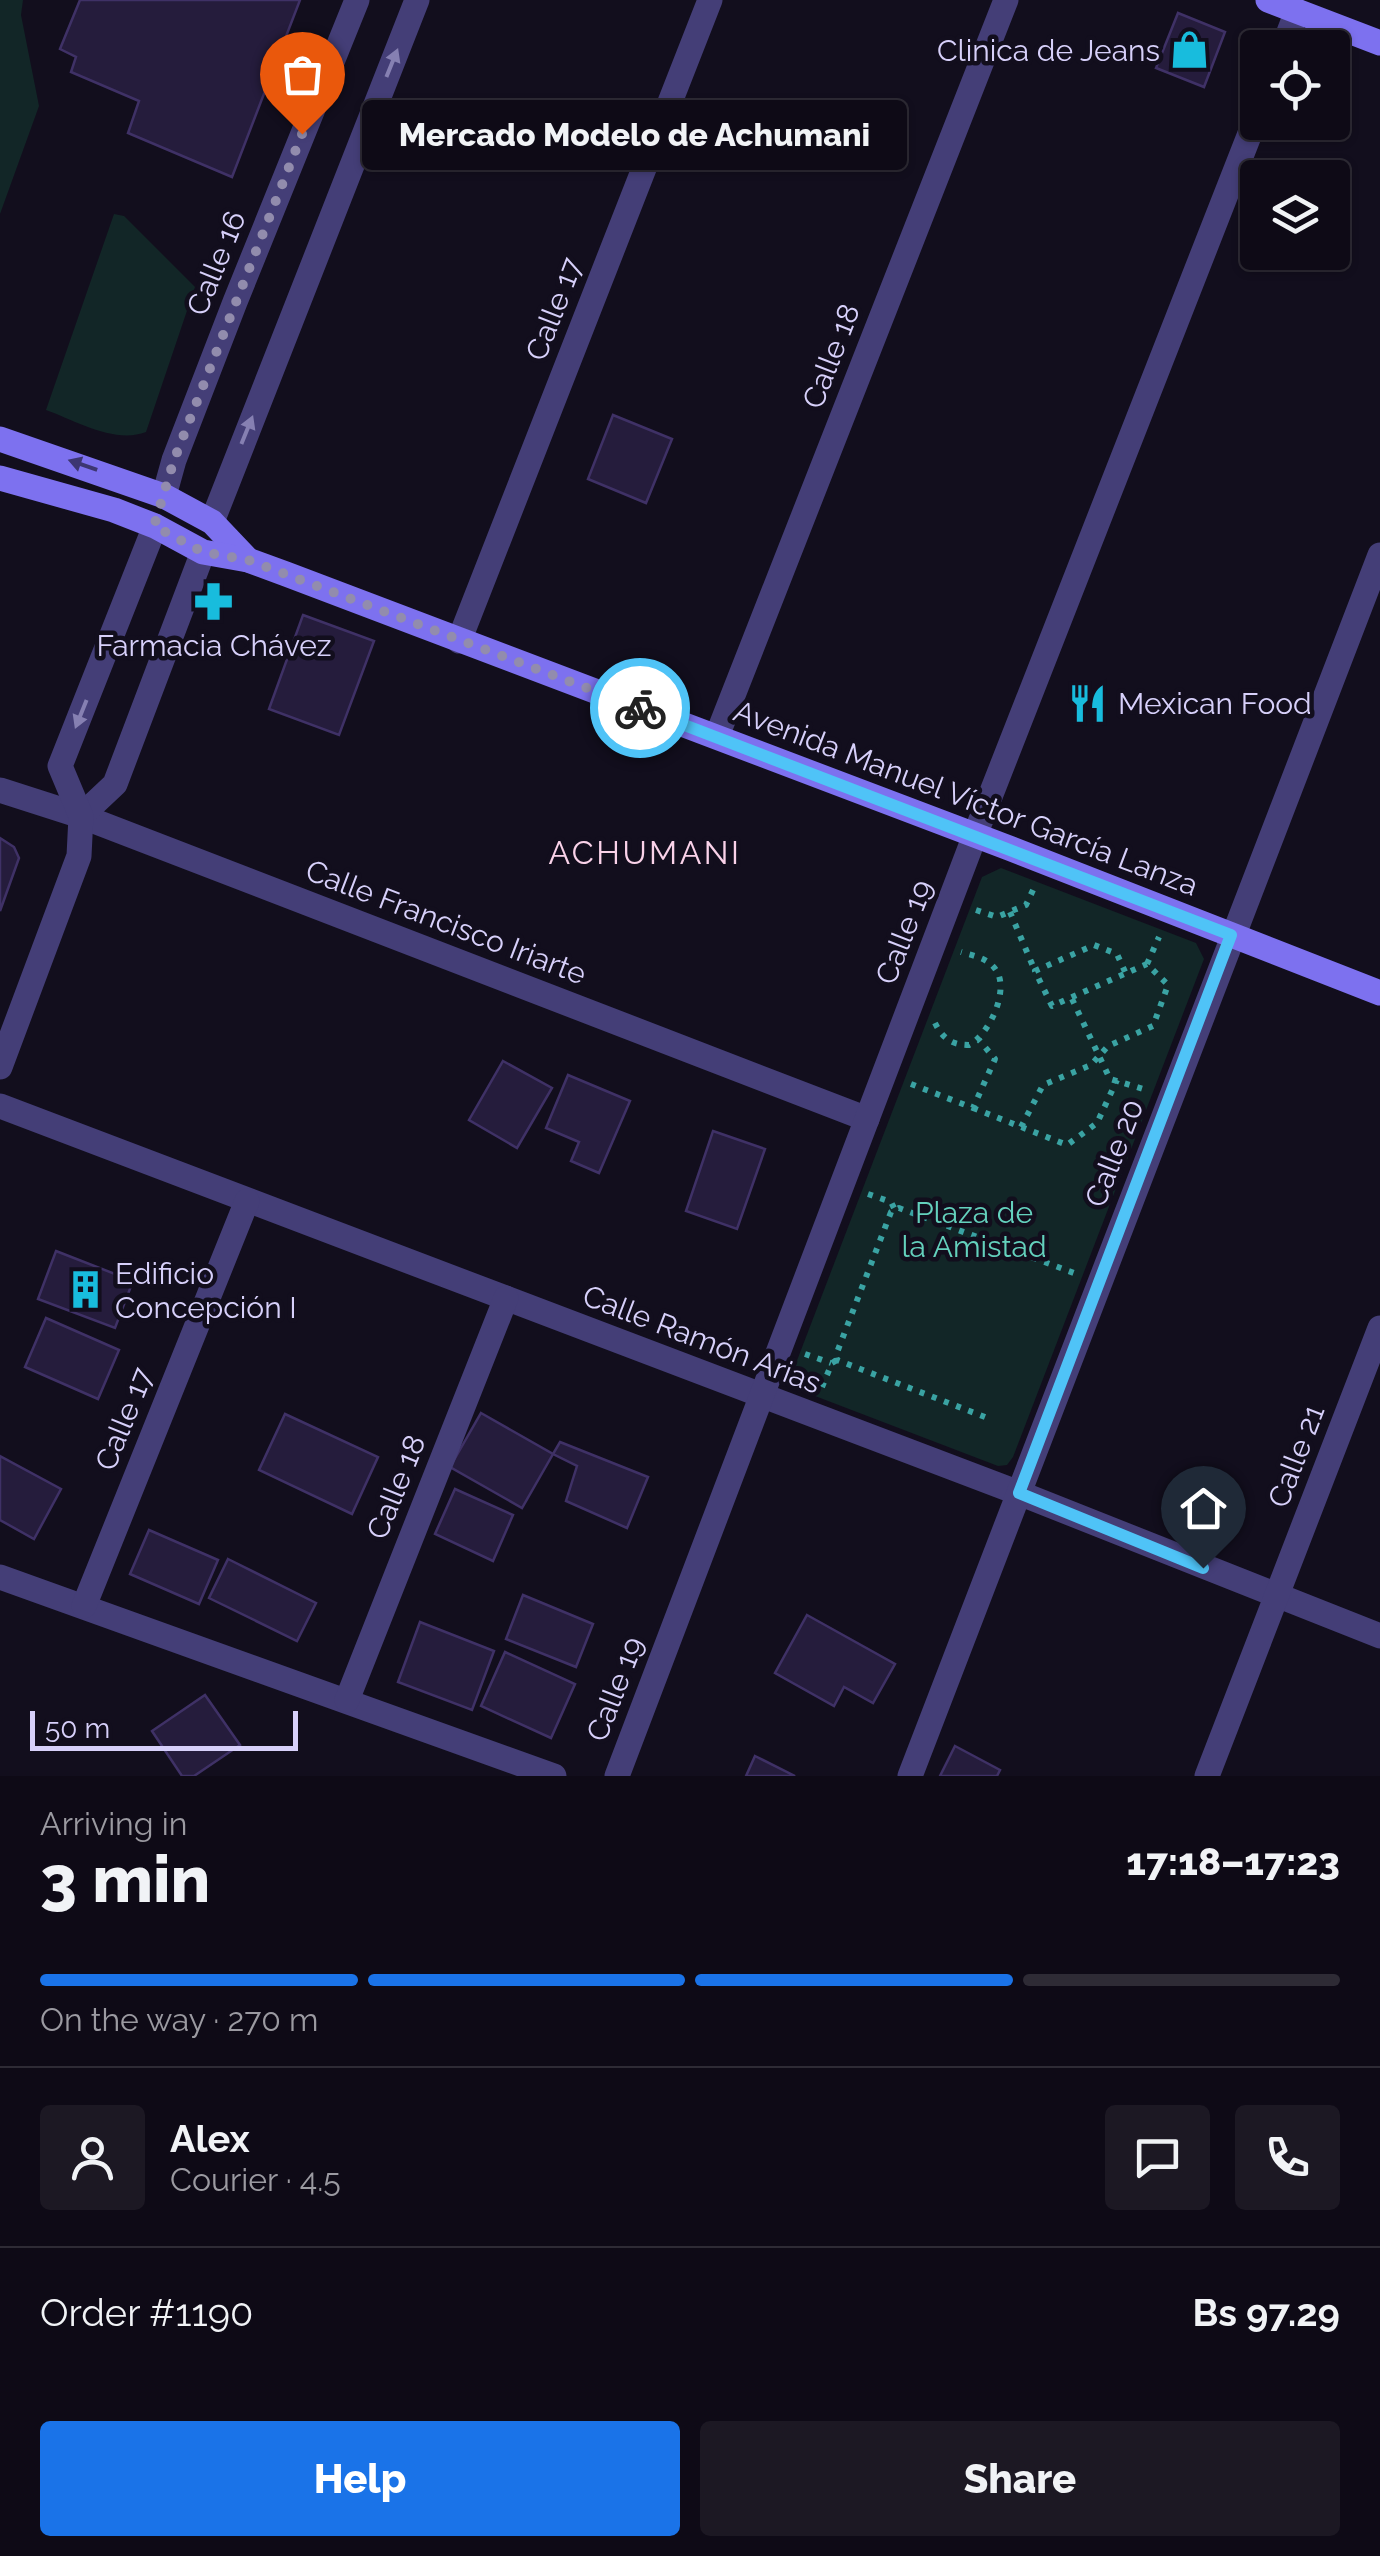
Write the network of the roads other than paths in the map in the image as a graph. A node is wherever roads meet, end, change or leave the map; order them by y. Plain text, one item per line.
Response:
1 (357, 0) edge
2 (417, 0) edge
3 (710, 0) edge
4 (1006, 0) edge
5 (1268, 0) edge
6 (1298, 12) junction
7 (1290, 30) edge
8 (1380, 43) edge
9 (1248, 140) edge
10 (0, 438) edge
11 (0, 478) edge
12 (164, 496) junction
13 (212, 522) junction
14 (154, 526) junction
15 (203, 552) junction
16 (1380, 555) edge
17 (248, 560) junction
18 (459, 641) junction
19 (716, 736) junction
20 (0, 790) edge
21 (81, 816) junction
22 (975, 836) junction
23 (1231, 935) junction
24 (1380, 993) edge
25 (0, 1068) edge
26 (0, 1106) edge
27 (866, 1120) junction
28 (246, 1201) junction
29 (506, 1298) junction
30 (1380, 1328) edge
31 (760, 1397) junction
32 (1019, 1493) junction
33 (0, 1577) edge
34 (1276, 1597) junction
35 (84, 1606) junction
36 (1380, 1636) edge
37 (347, 1700) junction
38 (554, 1776) edge
39 (617, 1776) edge
40 (910, 1776) edge
41 (1207, 1776) edge

1 - 12 street, Calle 16
13 -> 2 street
3 - 18 street, Calle 17
4 - 19 street, Calle 18
5 - 6 main road
6 - 7 street
6 - 8 main road
9 - 22 street, Calle 19
12 -> 10 main road
11 - 14 main road
12 - 13 main road, Avenida Manuel Víctor García Lanza
12 - 14 main road
13 - 15 main road
13 - 17 main road, Avenida Manuel Víctor García Lanza
14 - 15 main road, Avenida Manuel Víctor García Lanza
14 -> 21 street
15 - 17 main road, Avenida Manuel Víctor García Lanza
15 - 21 street
16 - 23 street, Calle 20
17 - 18 main road, Avenida Manuel Víctor García Lanza
18 - 19 main road, Avenida Manuel Víctor García Lanza
19 - 22 main road, Avenida Manuel Víctor García Lanza
20 - 21 street, Calle Francisco Iriarte
21 - 25 street
21 - 27 street, Calle Francisco Iriarte
22 - 23 main road, Avenida Manuel Víctor García Lanza
22 - 27 street, Calle 19
23 - 24 main road, Avenida Manuel Víctor García Lanza
23 - 32 street, Calle 20
26 - 28 street, Calle Ramón Arias
27 - 31 street, Calle 19
28 - 29 street, Calle Ramón Arias
28 - 35 street, Calle 17
29 - 31 street, Calle Ramón Arias
29 - 37 street, Calle 18
30 - 34 street, Calle 21
31 - 32 street, Calle Ramón Arias
31 - 39 street, Calle 19
32 - 34 street, Calle Ramón Arias
32 - 40 street, Calle 20
33 - 35 street
34 - 36 street, Calle Ramón Arias
34 - 41 street, Calle 21
35 - 37 street
37 - 38 street

